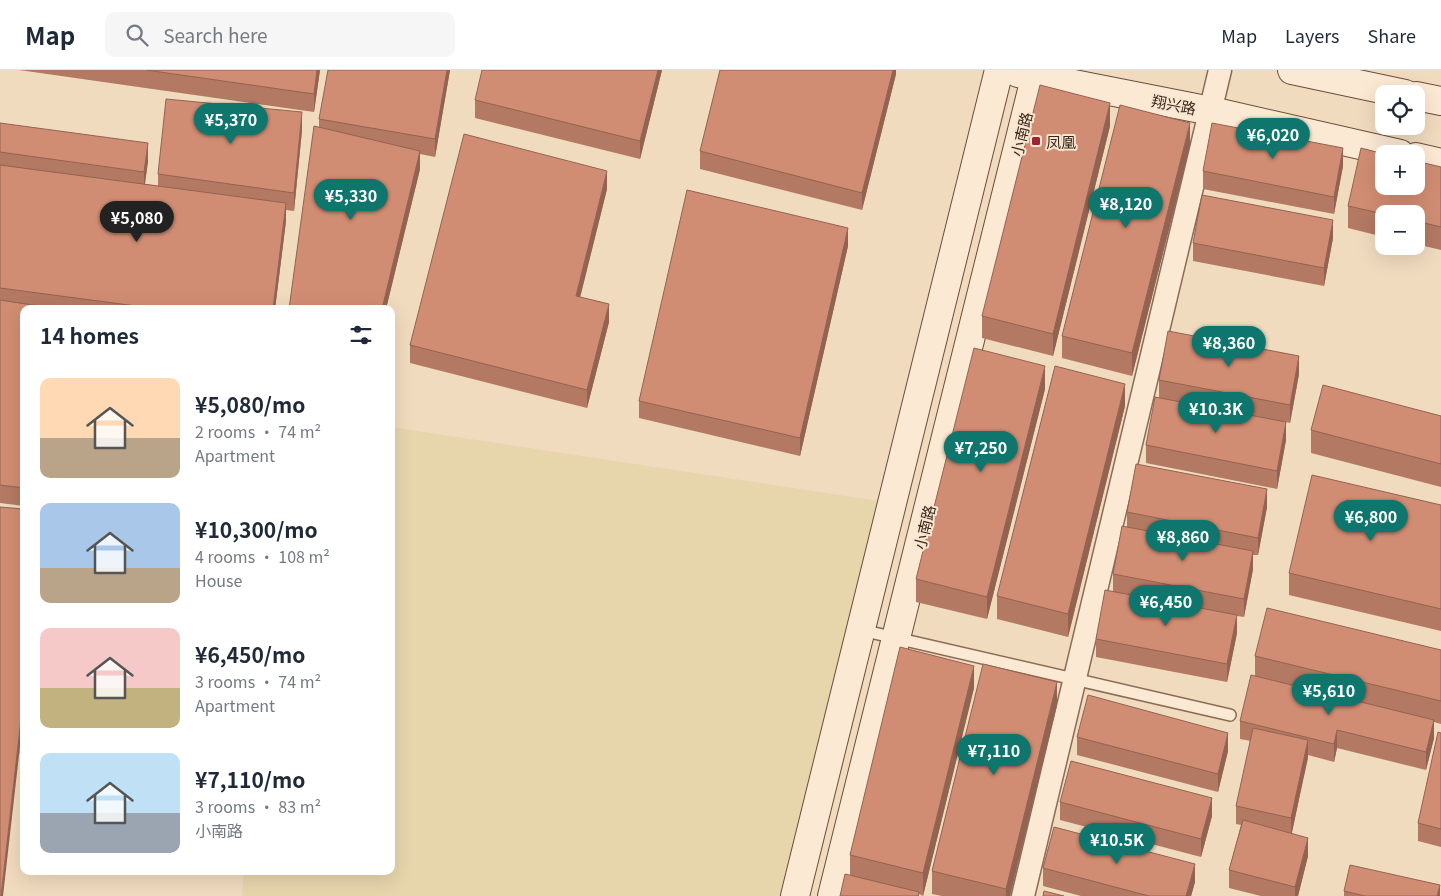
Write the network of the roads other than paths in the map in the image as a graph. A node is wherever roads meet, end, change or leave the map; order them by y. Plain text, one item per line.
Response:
1 (1000, 70) edge
2 (1007, 70) edge
3 (1220, 70) edge
4 (1292, 70) edge
5 (1036, 73) edge
6 (1375, 88) edge
7 (1425, 98) edge
8 (1441, 101) edge
9 (1211, 111) junction
10 (1375, 148) edge
11 (1425, 159) edge
12 (1441, 163) edge
13 (861, 630) junction
14 (896, 638) junction
15 (1075, 679) junction
16 (1230, 715) dead end
17 (795, 896) edge
18 (832, 896) edge
19 (1023, 896) edge

1 - 13 main road
2 - 5 main road, 翔兴路
3 - 9 street
4 - 6 main road
5 - 9 main road, 翔兴路
5 - 14 main road, 小南路
7 - 8 main road
9 - 10 main road, 翔兴路
9 - 15 street
11 - 12 main road
13 - 14 lane
13 - 17 main road
14 - 15 lane
14 - 18 main road, 小南路
15 - 16 lane
15 - 19 street

